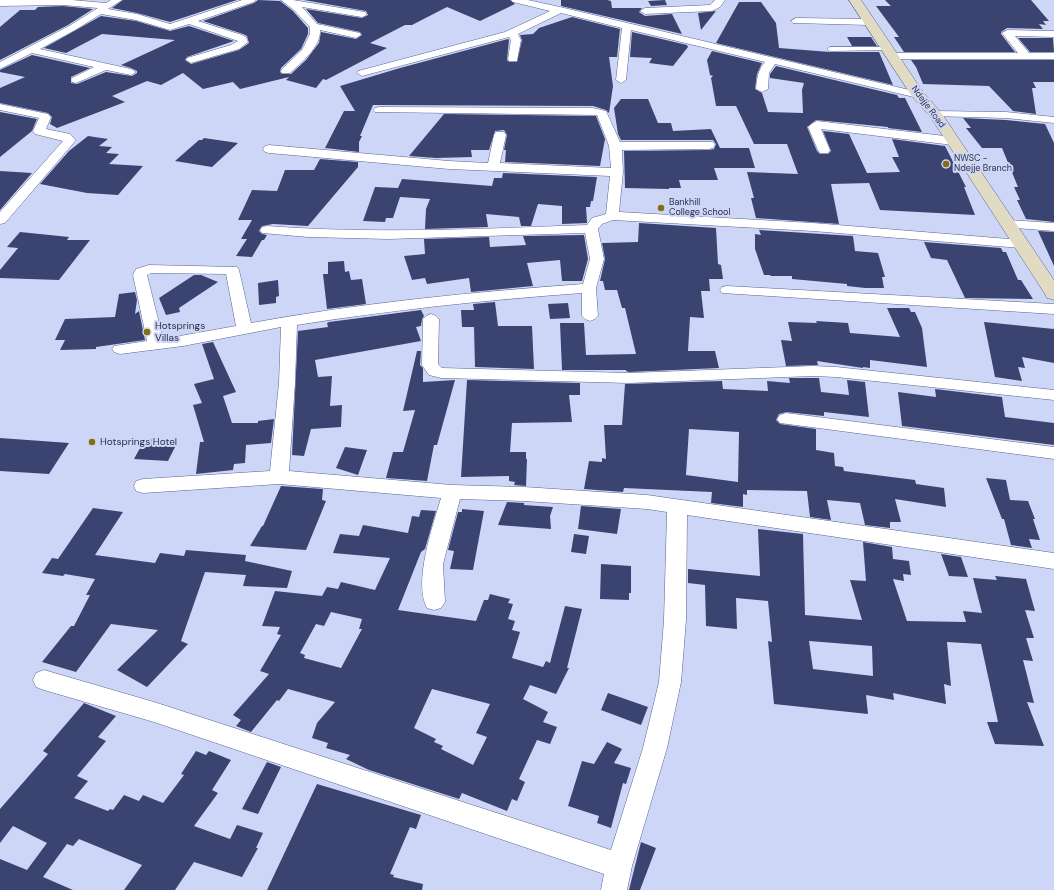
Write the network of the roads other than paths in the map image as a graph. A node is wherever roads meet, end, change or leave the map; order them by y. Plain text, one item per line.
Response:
1 (117, 0) edge
2 (251, 0) edge
3 (516, 0) edge
4 (720, 0) edge
5 (855, 0) edge
6 (38, 1) edge
7 (289, 2) edge
8 (0, 4) edge
9 (103, 9) junction
10 (560, 10) junction
11 (645, 11) dead end
12 (362, 14) dead end
13 (189, 22) junction
14 (796, 22) dead end
15 (868, 22) junction
16 (314, 26) junction
17 (627, 26) junction
18 (509, 34) junction
19 (1054, 34) edge
20 (356, 35) dead end
21 (830, 49) dead end
22 (32, 50) junction
23 (889, 53) junction
24 (1025, 55) junction
25 (1054, 56) edge
26 (513, 59) dead end
27 (191, 60) dead end
28 (773, 60) junction
29 (0, 66) edge
30 (104, 66) junction
31 (286, 71) dead end
32 (131, 72) dead end
33 (362, 73) dead end
34 (76, 80) dead end
35 (621, 80) dead end
36 (762, 89) dead end
37 (918, 95) junction
38 (0, 107) edge
39 (379, 110) dead end
40 (936, 114) junction
41 (1054, 120) edge
42 (500, 135) dead end
43 (953, 141) junction
44 (709, 145) dead end
45 (615, 146) junction
46 (269, 149) dead end
47 (824, 150) dead end
48 (493, 168) junction
49 (617, 172) junction
50 (612, 216) junction
51 (0, 220) edge
52 (1008, 224) junction
53 (1054, 227) edge
54 (591, 229) junction
55 (267, 230) dead end
56 (1021, 244) junction
57 (589, 288) junction
58 (727, 290) dead end
59 (1054, 294) edge
60 (1054, 309) edge
61 (590, 316) dead end
62 (431, 318) dead end
63 (289, 322) junction
64 (245, 330) junction
65 (156, 344) junction
66 (120, 349) dead end
67 (1054, 395) edge
68 (786, 418) dead end
69 (1054, 453) edge
70 (280, 477) junction
71 (143, 486) dead end
72 (452, 492) junction
73 (677, 506) junction
74 (1054, 561) edge
75 (434, 602) dead end
76 (44, 680) dead end
77 (619, 866) junction
78 (614, 890) edge

1 - 9 street
2 - 13 street
3 - 10 street
4 - 11 street
5 - 15 street, Ndejje Road
6 - 8 street
6 - 9 street
7 - 12 street
7 - 16 street
9 - 13 street
9 - 22 street
10 - 17 street
10 - 18 street
13 - 27 street
14 - 15 street
15 - 23 street, Ndejje Road
16 - 20 street
16 - 31 street
17 - 28 street
17 - 35 street
18 - 26 street
18 - 33 street
19 - 24 street
21 - 23 lane
22 - 29 street
22 - 30 street
23 - 24 street
23 - 37 street, Ndejje Road
24 - 25 street
28 - 36 street
28 - 37 street
30 - 32 street
30 - 34 street
37 - 40 street, Ndejje Road
38 - 51 street
39 - 45 street
40 - 41 street
40 - 43 street, Ndejje Road
42 - 48 street
43 - 47 street
43 - 52 street, Ndejje Road
44 - 45 street
45 - 49 street
46 - 48 street
48 - 49 street
49 - 50 street
50 - 54 street
50 - 56 street
52 - 53 street
52 - 56 street, Ndejje Road
54 - 55 street
54 - 57 street
56 - 59 street, Ndejje Road
57 - 61 street
57 - 63 street
58 - 60 street
62 - 67 street
63 - 64 street
63 - 70 street
64 - 65 street
64 - 65 street
65 - 66 street
68 - 69 street
70 - 71 street
70 - 72 street
72 - 73 street
72 - 75 street
73 - 74 street
73 - 77 street
76 - 77 street
77 - 78 street

